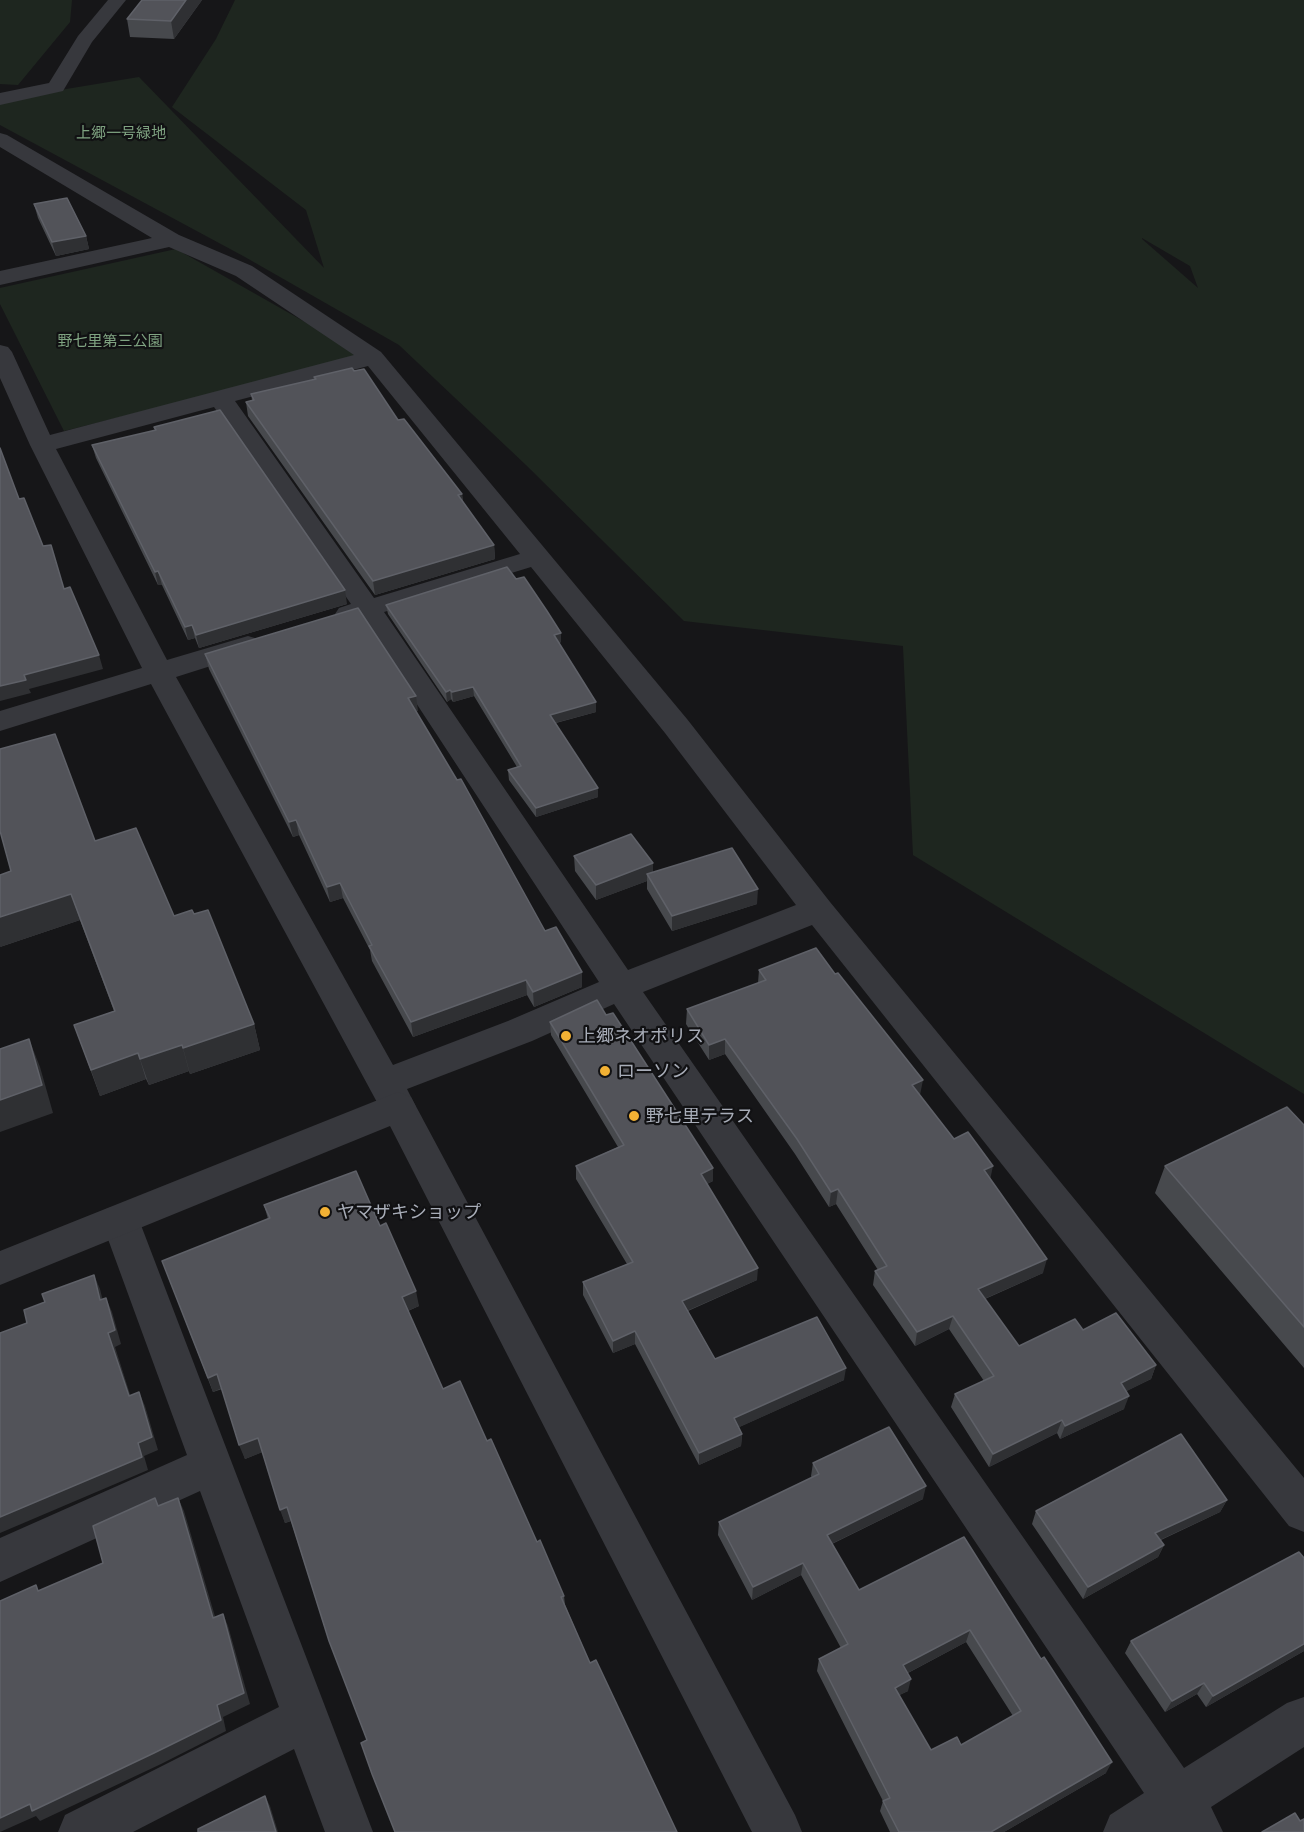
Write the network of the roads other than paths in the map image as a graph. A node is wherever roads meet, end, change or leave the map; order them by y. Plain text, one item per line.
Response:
1 (117, 0) edge
2 (0, 99) edge
3 (0, 139) edge
4 (171, 240) junction
5 (0, 278) edge
6 (373, 357) junction
7 (3, 363) edge
8 (221, 399) junction
9 (42, 445) junction
10 (537, 557) junction
11 (368, 609) junction
12 (324, 622) edge
13 (269, 639) edge
14 (159, 672) junction
15 (0, 720) edge
16 (819, 910) junction
17 (621, 987) junction
18 (391, 1095) junction
19 (120, 1220) junction
20 (0, 1268) edge
21 (211, 1465) junction
22 (1304, 1511) edge
23 (0, 1560) edge
24 (306, 1718) junction
25 (1304, 1720) edge
26 (1188, 1816) edge
27 (82, 1832) edge
28 (349, 1832) edge
29 (778, 1832) edge
30 (1127, 1832) edge

1 - 2 street
3 - 4 street
4 - 5 street
4 - 6 street
6 - 8 street
6 - 10 street
7 - 9 street
8 - 9 street
8 - 11 street
9 - 14 street
10 - 11 street
10 - 16 street
11 - 12 street
11 - 17 street
13 - 14 street
14 - 15 street
14 - 18 street
16 - 17 street
16 - 22 street
17 - 18 street
17 - 26 street
18 - 19 street
18 - 29 street
19 - 20 street
19 - 21 street
21 - 23 street
21 - 24 street
24 - 27 street
24 - 28 street
25 - 26 street
26 - 30 street

